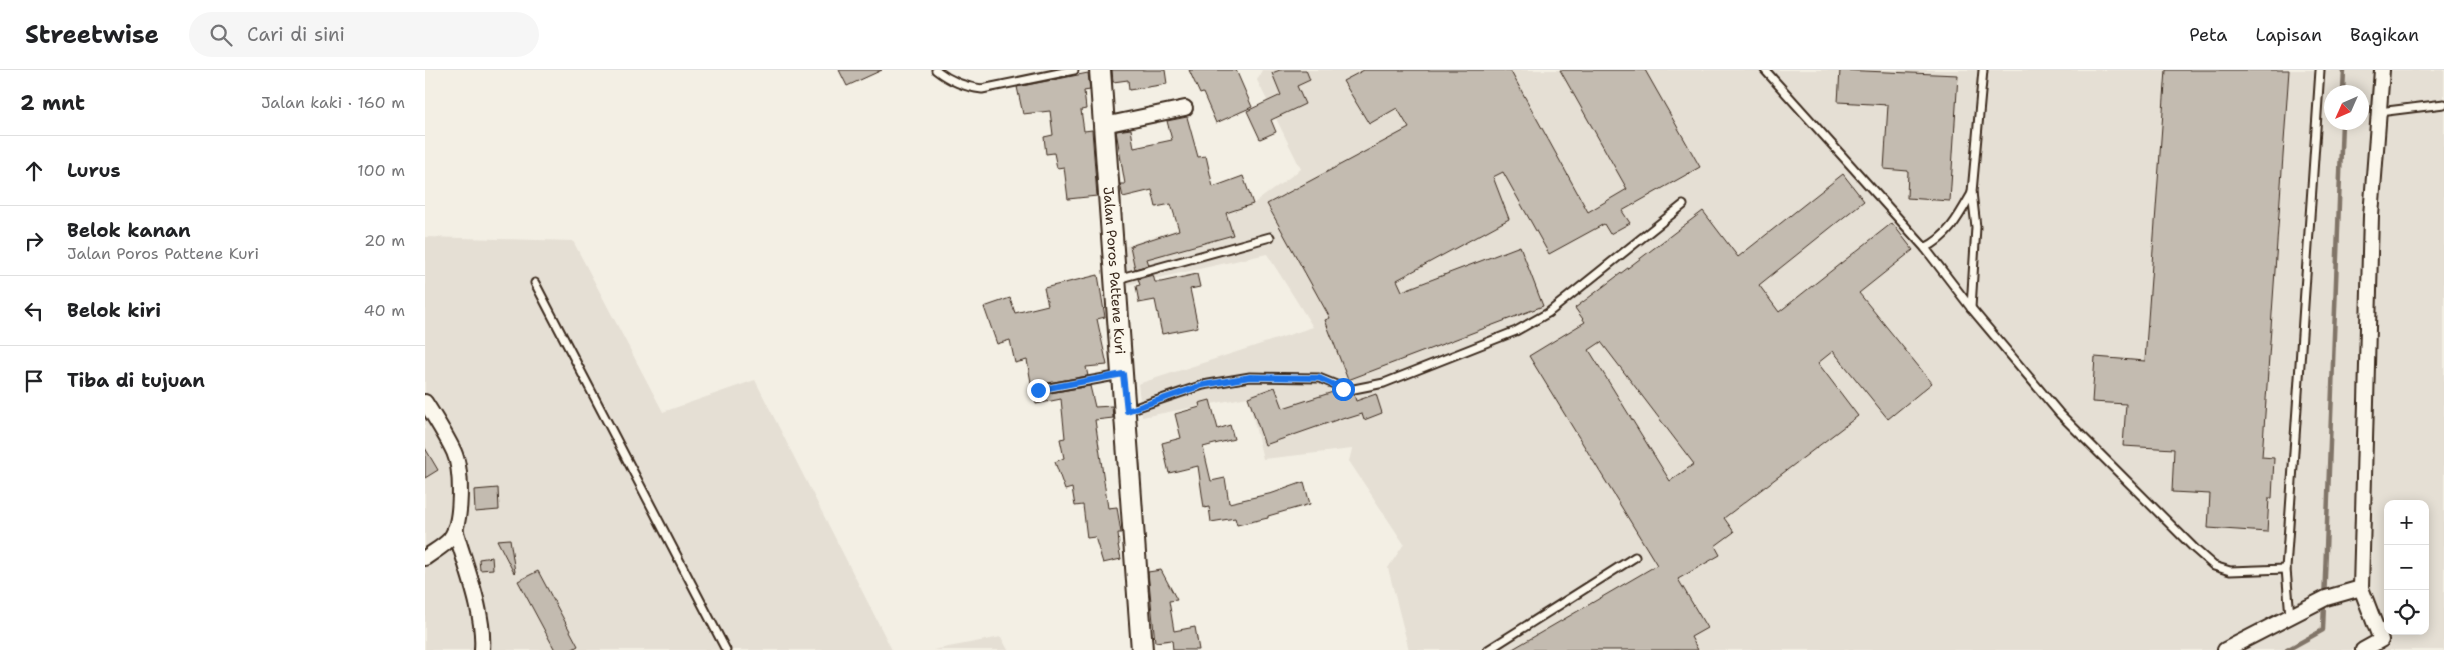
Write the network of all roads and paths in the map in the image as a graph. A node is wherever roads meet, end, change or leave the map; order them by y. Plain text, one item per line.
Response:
1 (936, 70) edge
2 (1074, 70) edge
3 (1100, 70) edge
4 (1765, 70) edge
5 (1983, 70) edge
6 (2320, 70) edge
7 (2382, 70) edge
8 (2444, 104) edge
9 (1185, 108) dead end
10 (2379, 112) junction
11 (1104, 125) junction
12 (1972, 192) junction
13 (1683, 205) dead end
14 (1270, 237) dead end
15 (1925, 248) junction
16 (1116, 279) junction
17 (535, 283) dead end
18 (1971, 308) junction
19 (1123, 374) junction
20 (1038, 390) dead end
21 (425, 402) edge
22 (1127, 411) junction
23 (455, 529) junction
24 (1635, 557) dead end
25 (425, 558) edge
26 (2287, 569) junction
27 (2361, 588) junction
28 (2290, 616) junction
29 (2383, 645) edge
30 (482, 650) edge
31 (726, 650) edge
32 (1143, 650) edge
33 (1488, 650) edge
34 (2225, 650) edge
35 (2363, 650) edge

1 - 2 lane
3 - 11 street, Jalan Poros Pattene Kuri
4 - 15 lane
5 - 12 lane
6 - 26 lane
7 - 10 street
8 - 10 lane
9 - 11 street
10 - 27 street
11 - 16 street, Jalan Poros Pattene Kuri
12 - 15 lane
12 - 18 lane
13 - 22 lane
14 - 16 lane
15 - 18 lane
16 - 19 street, Jalan Poros Pattene Kuri
17 - 31 lane
18 - 26 lane
19 - 20 lane
19 - 22 street, Jalan Poros Pattene Kuri
21 - 23 street
22 - 32 street, Jalan Poros Pattene Kuri
23 - 25 street
23 - 30 street
24 - 33 lane
26 - 28 lane
27 - 28 street
27 - 29 street
28 - 34 street
29 - 35 street

